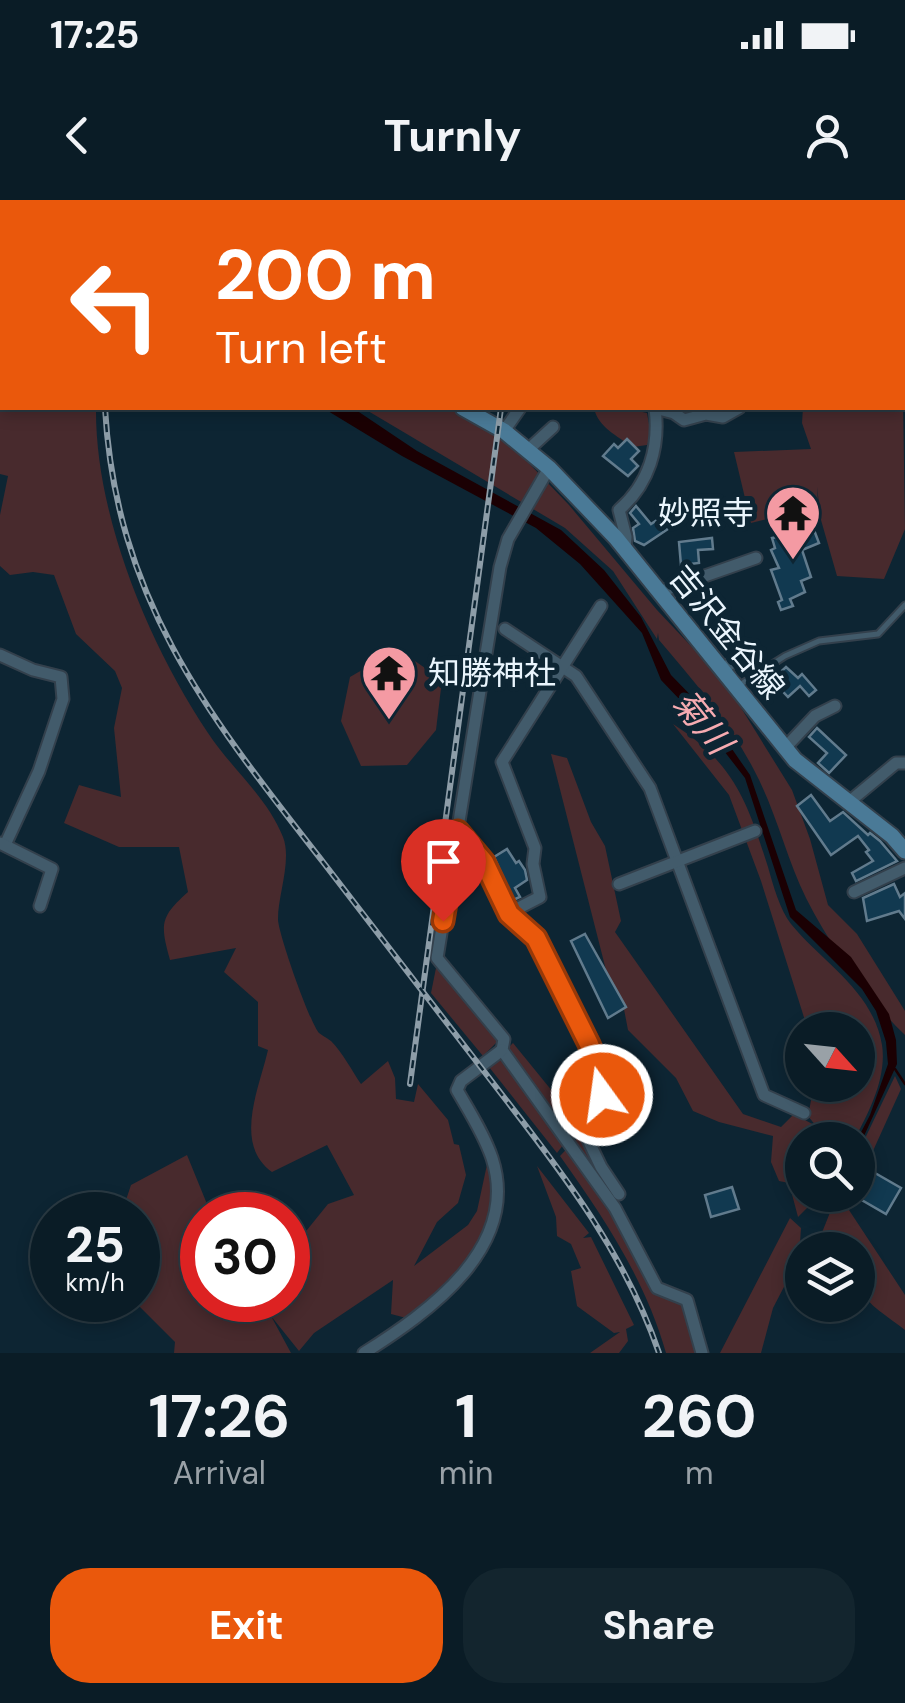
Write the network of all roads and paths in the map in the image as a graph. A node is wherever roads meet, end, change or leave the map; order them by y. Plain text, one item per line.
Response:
1 (467, 410) edge
2 (519, 410) edge
3 (655, 410) edge
4 (660, 410) edge
5 (736, 410) edge
6 (552, 426) dead end
7 (504, 431) junction
8 (530, 449) junction
9 (549, 468) junction
10 (625, 550) junction
11 (756, 558) dead end
12 (659, 592) junction
13 (905, 605) edge
14 (601, 606) dead end
15 (505, 630) dead end
16 (752, 648) dead end
17 (0, 655) edge
18 (562, 667) junction
19 (722, 670) junction
20 (736, 688) junction
21 (835, 706) dead end
22 (786, 748) junction
23 (905, 764) edge
24 (848, 802) junction
25 (458, 831) junction
26 (755, 832) dead end
27 (902, 841) edge
28 (3, 844) edge
29 (678, 862) junction
30 (905, 868) edge
31 (619, 884) dead end
32 (854, 892) dead end
33 (40, 906) dead end
34 (509, 914) junction
35 (502, 1050) junction
36 (804, 1114) dead end
37 (619, 1194) dead end
38 (364, 1353) edge
39 (702, 1353) edge

1 - 7 main road, 吉沢金谷線
2 - 7 street
3 - 10 street
4 - 5 street
6 - 8 street
7 - 8 main road, 吉沢金谷線
8 - 9 main road, 吉沢金谷線
9 - 10 main road, 吉沢金谷線
9 - 25 street
10 - 12 main road, 吉沢金谷線
11 - 12 street
12 - 19 main road, 吉沢金谷線
13 - 20 lane
14 - 18 street
15 - 18 street
16 - 19 street
17 - 28 street
18 - 29 street
18 - 34 street
19 - 20 main road, 吉沢金谷線
20 - 22 main road, 吉沢金谷線
21 - 22 street
22 - 24 main road, 吉沢金谷線
23 - 24 street
24 - 27 main road, 吉沢金谷線
25 - 34 street
25 - 35 street
26 - 29 street
28 - 33 street
29 - 31 street
29 - 36 street
30 - 32 street
34 - 37 street
35 - 38 street
35 - 39 street

